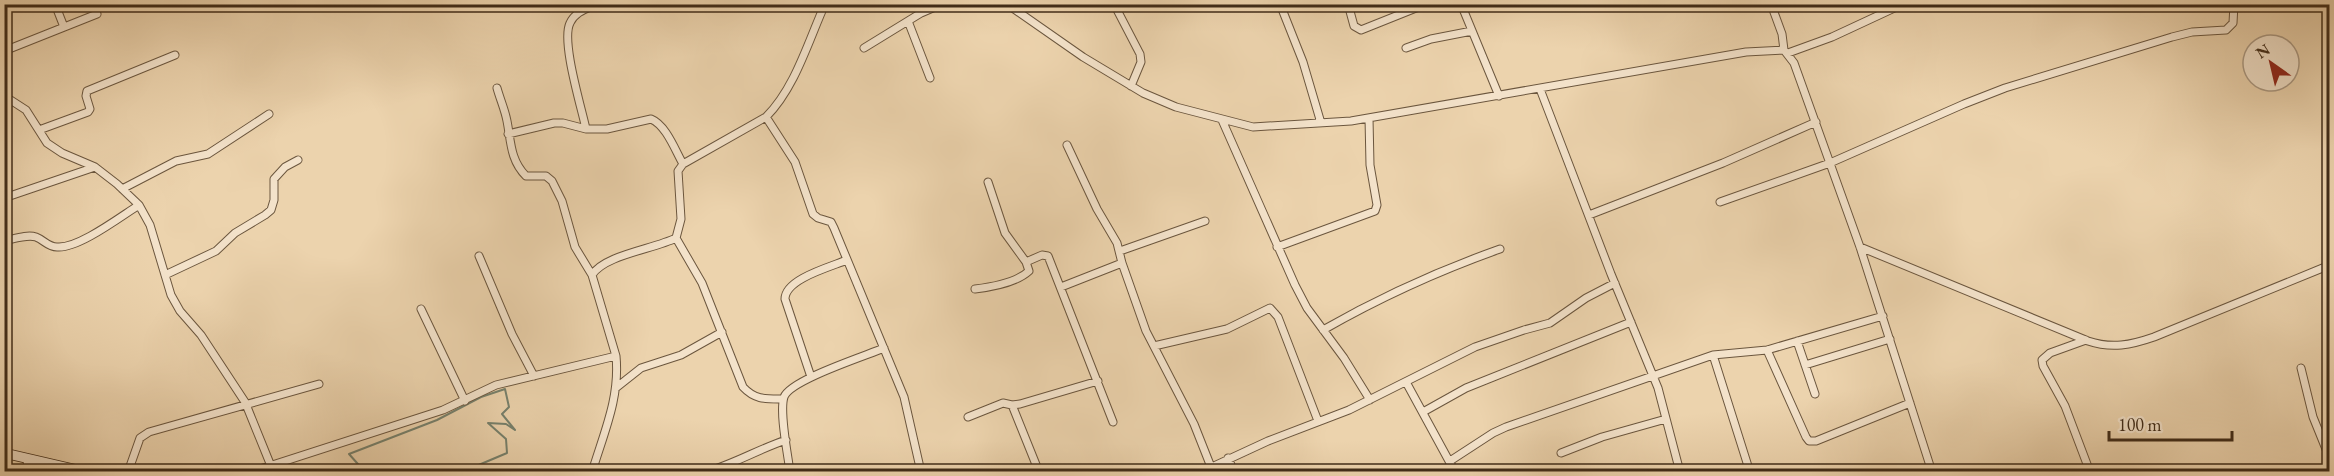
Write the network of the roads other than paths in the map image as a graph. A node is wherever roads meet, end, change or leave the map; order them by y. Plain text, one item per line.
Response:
1 (55, 4) edge
2 (825, 4) edge
3 (942, 4) edge
4 (1007, 4) edge
5 (1114, 4) edge
6 (1280, 4) edge
7 (1348, 4) edge
8 (1426, 4) edge
9 (1461, 4) edge
10 (1771, 4) edge
11 (1903, 4) edge
12 (2234, 4) edge
13 (596, 5) edge
14 (926, 8) edge
15 (97, 14) dead end
16 (908, 21) junction
17 (64, 27) junction
18 (1472, 31) junction
19 (864, 48) dead end
20 (1406, 48) dead end
21 (4, 51) edge
22 (1786, 52) junction
23 (175, 55) dead end
24 (930, 78) dead end
25 (1131, 86) junction
26 (497, 88) dead end
27 (1540, 89) junction
28 (4, 92) edge
29 (1499, 96) junction
30 (269, 114) dead end
31 (766, 117) junction
32 (1368, 118) junction
33 (1222, 120) junction
34 (1816, 122) junction
35 (1321, 123) junction
36 (586, 129) junction
37 (39, 130) junction
38 (508, 134) junction
39 (1067, 145) dead end
40 (298, 160) dead end
41 (1830, 163) junction
42 (683, 164) junction
43 (95, 167) junction
44 (987, 182) dead end
45 (122, 189) junction
46 (4, 198) edge
47 (1720, 202) dead end
48 (139, 206) junction
49 (1589, 215) junction
50 (1205, 221) dead end
51 (676, 238) junction
52 (4, 242) edge
53 (1278, 247) junction
54 (1860, 247) junction
55 (1500, 249) dead end
56 (1120, 251) junction
57 (479, 256) dead end
58 (847, 260) junction
59 (1026, 262) junction
60 (1122, 263) junction
61 (2330, 265) edge
62 (165, 275) junction
63 (592, 275) junction
64 (1615, 283) junction
65 (1061, 287) junction
66 (975, 290) dead end
67 (421, 309) dead end
68 (1883, 316) junction
69 (1631, 322) junction
70 (1323, 330) junction
71 (722, 332) junction
72 (1890, 339) junction
73 (2086, 340) junction
74 (1797, 341) junction
75 (1154, 346) junction
76 (884, 348) junction
77 (1767, 350) junction
78 (1713, 355) junction
79 (616, 356) junction
80 (1805, 365) junction
81 (2301, 368) dead end
82 (534, 376) junction
83 (1653, 376) junction
84 (811, 377) junction
85 (1098, 381) junction
86 (1406, 382) junction
87 (319, 384) dead end
88 (617, 387) junction
89 (1815, 394) dead end
90 (783, 399) junction
91 (1370, 400) junction
92 (465, 401) junction
93 (1910, 403) junction
94 (1012, 405) junction
95 (247, 406) junction
96 (1423, 412) junction
97 (968, 417) dead end
98 (1666, 419) junction
99 (1318, 421) junction
100 (1113, 422) dead end
101 (786, 441) junction
102 (4, 453) edge
103 (1561, 453) dead end
104 (27, 458) junction
105 (1228, 458) junction
106 (2330, 459) edge
107 (1450, 461) junction
108 (271, 466) junction
109 (1748, 466) dead end
110 (1211, 467) junction
111 (28, 471) edge
112 (86, 471) edge
113 (128, 471) edge
114 (251, 471) edge
115 (592, 471) edge
116 (706, 471) edge
117 (790, 471) edge
118 (921, 471) edge
119 (1039, 471) edge
120 (1201, 471) edge
121 (1234, 471) edge
122 (1455, 471) edge
123 (1680, 471) edge
124 (1932, 471) edge
125 (2090, 471) edge

1 - 17 street
2 - 31 street
3 - 14 street
4 - 25 street
5 - 25 street
6 - 35 street
7 - 8 street
9 - 18 street
10 - 22 street
11 - 22 street
12 - 41 street
13 - 36 street
14 - 16 street
15 - 17 street
16 - 19 street
16 - 24 street
17 - 21 street
18 - 20 street
18 - 29 street
22 - 27 street
22 - 34 street
23 - 37 street
25 - 33 street
26 - 38 street
27 - 29 street
27 - 49 street
28 - 37 street
29 - 32 street
30 - 45 street
31 - 42 street
31 - 58 street
32 - 35 street
32 - 53 street
33 - 35 street
33 - 53 street
34 - 41 street
34 - 49 street
36 - 38 street
36 - 42 street
37 - 43 street
38 - 63 street
39 - 56 street
40 - 62 street
41 - 47 street
41 - 54 street
42 - 51 street
43 - 45 street
43 - 46 street
44 - 59 street
45 - 48 street
48 - 52 street
48 - 62 street
49 - 64 street
50 - 56 street
51 - 63 street
51 - 71 street
53 - 70 street
54 - 68 street
54 - 73 street
55 - 70 street
56 - 60 street
57 - 82 street
58 - 76 street
58 - 84 street
59 - 65 street
59 - 66 street
60 - 65 street
60 - 75 street
61 - 73 street
62 - 95 street
63 - 79 street
64 - 69 street
64 - 86 street
65 - 85 street
67 - 92 street
68 - 72 street
68 - 74 street
69 - 83 street
69 - 96 street
70 - 91 street
71 - 88 street
71 - 90 street
72 - 80 street
72 - 93 street
73 - 125 street
74 - 77 street
74 - 80 street
75 - 99 street
75 - 110 street
76 - 84 street
76 - 118 street
77 - 78 street
77 - 93 street
78 - 83 street
78 - 109 street
79 - 82 street
79 - 88 street
80 - 89 street
81 - 106 street
82 - 92 street
83 - 98 street
83 - 107 street
84 - 90 street
85 - 94 street
85 - 100 street
86 - 91 street
86 - 96 street
87 - 95 street
88 - 115 street
90 - 101 street
91 - 99 street
92 - 108 street
93 - 124 street
94 - 97 street
94 - 119 street
95 - 108 street
95 - 113 street
96 - 107 street
98 - 103 street
98 - 123 street
99 - 105 street
101 - 116 street
101 - 117 street
102 - 104 main road
104 - 111 street
104 - 112 main road
105 - 110 street
105 - 121 street
107 - 122 street
108 - 114 street
110 - 120 street

